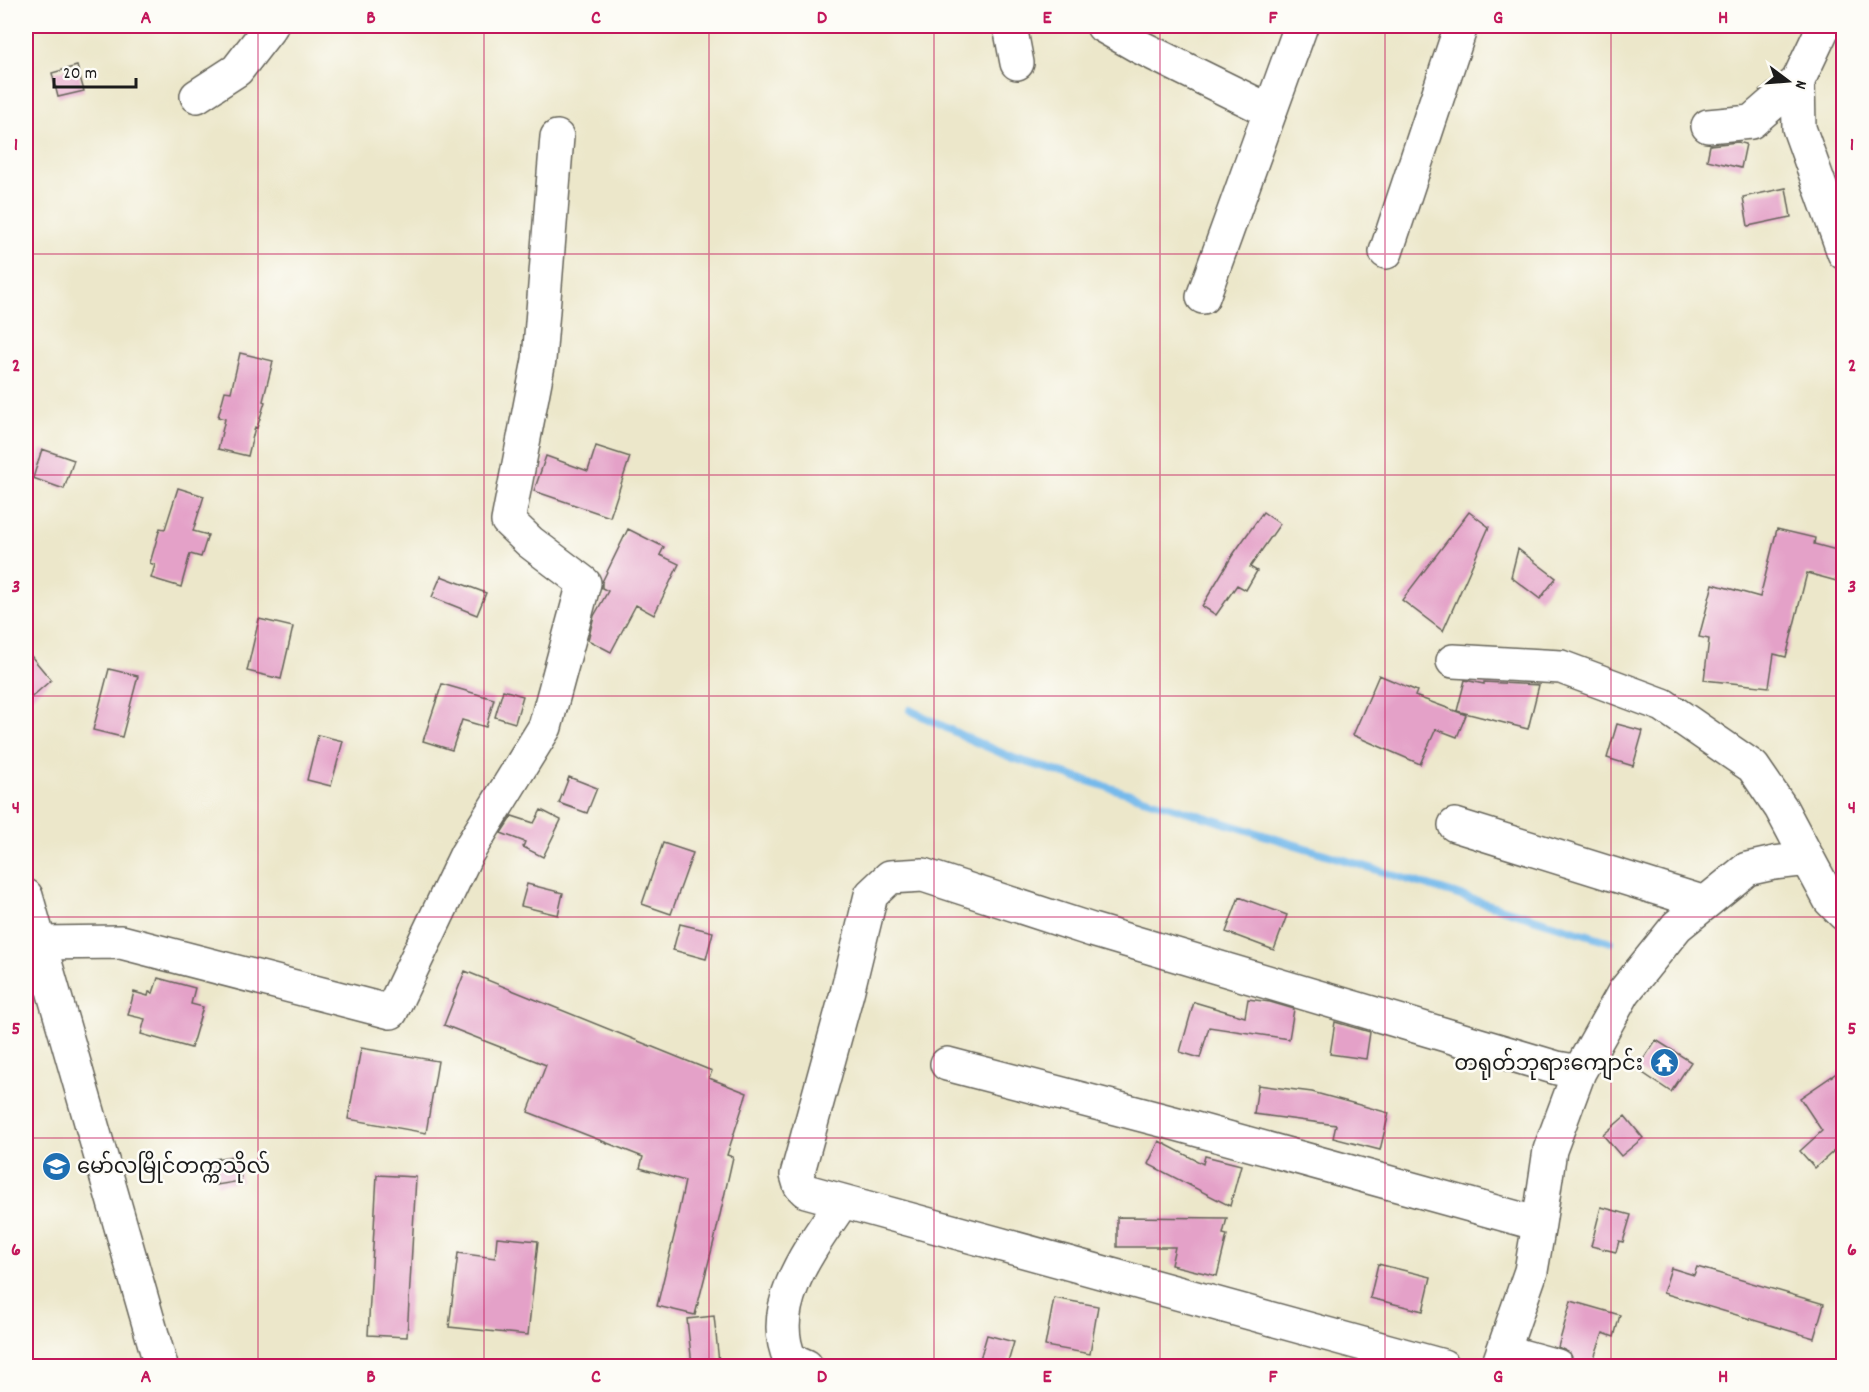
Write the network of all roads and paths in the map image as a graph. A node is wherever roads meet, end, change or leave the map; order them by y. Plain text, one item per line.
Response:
1 (271, 26) edge
2 (1010, 26) edge
3 (1103, 26) edge
4 (1301, 26) edge
5 (1461, 26) edge
6 (1824, 26) edge
7 (1017, 63) dead end
8 (1798, 81) junction
9 (197, 96) dead end
10 (1270, 111) junction
11 (1708, 126) dead end
12 (557, 137) dead end
13 (1386, 252) dead end
14 (1844, 253) edge
15 (1203, 297) dead end
16 (1453, 661) dead end
17 (1455, 825) dead end
18 (1809, 859) junction
19 (26, 896) edge
20 (1704, 903) junction
21 (1844, 915) edge
22 (39, 943) junction
23 (947, 1064) dead end
24 (1579, 1072) junction
25 (842, 1202) junction
26 (1539, 1224) junction
27 (1501, 1359) edge
28 (162, 1366) edge
29 (806, 1366) edge
30 (1443, 1366) edge
31 (1557, 1366) edge

1 - 9 street
2 - 7 street
3 - 10 street
4 - 10 street
5 - 13 street
6 - 8 street
8 - 11 street
8 - 14 street
10 - 15 street
12 - 22 street
16 - 18 street
17 - 20 street
18 - 20 street
18 - 21 street
19 - 22 street
20 - 24 street
22 - 28 street
23 - 26 street
24 - 25 street
24 - 26 street
25 - 29 street
25 - 30 street
26 - 27 street
27 - 31 street

